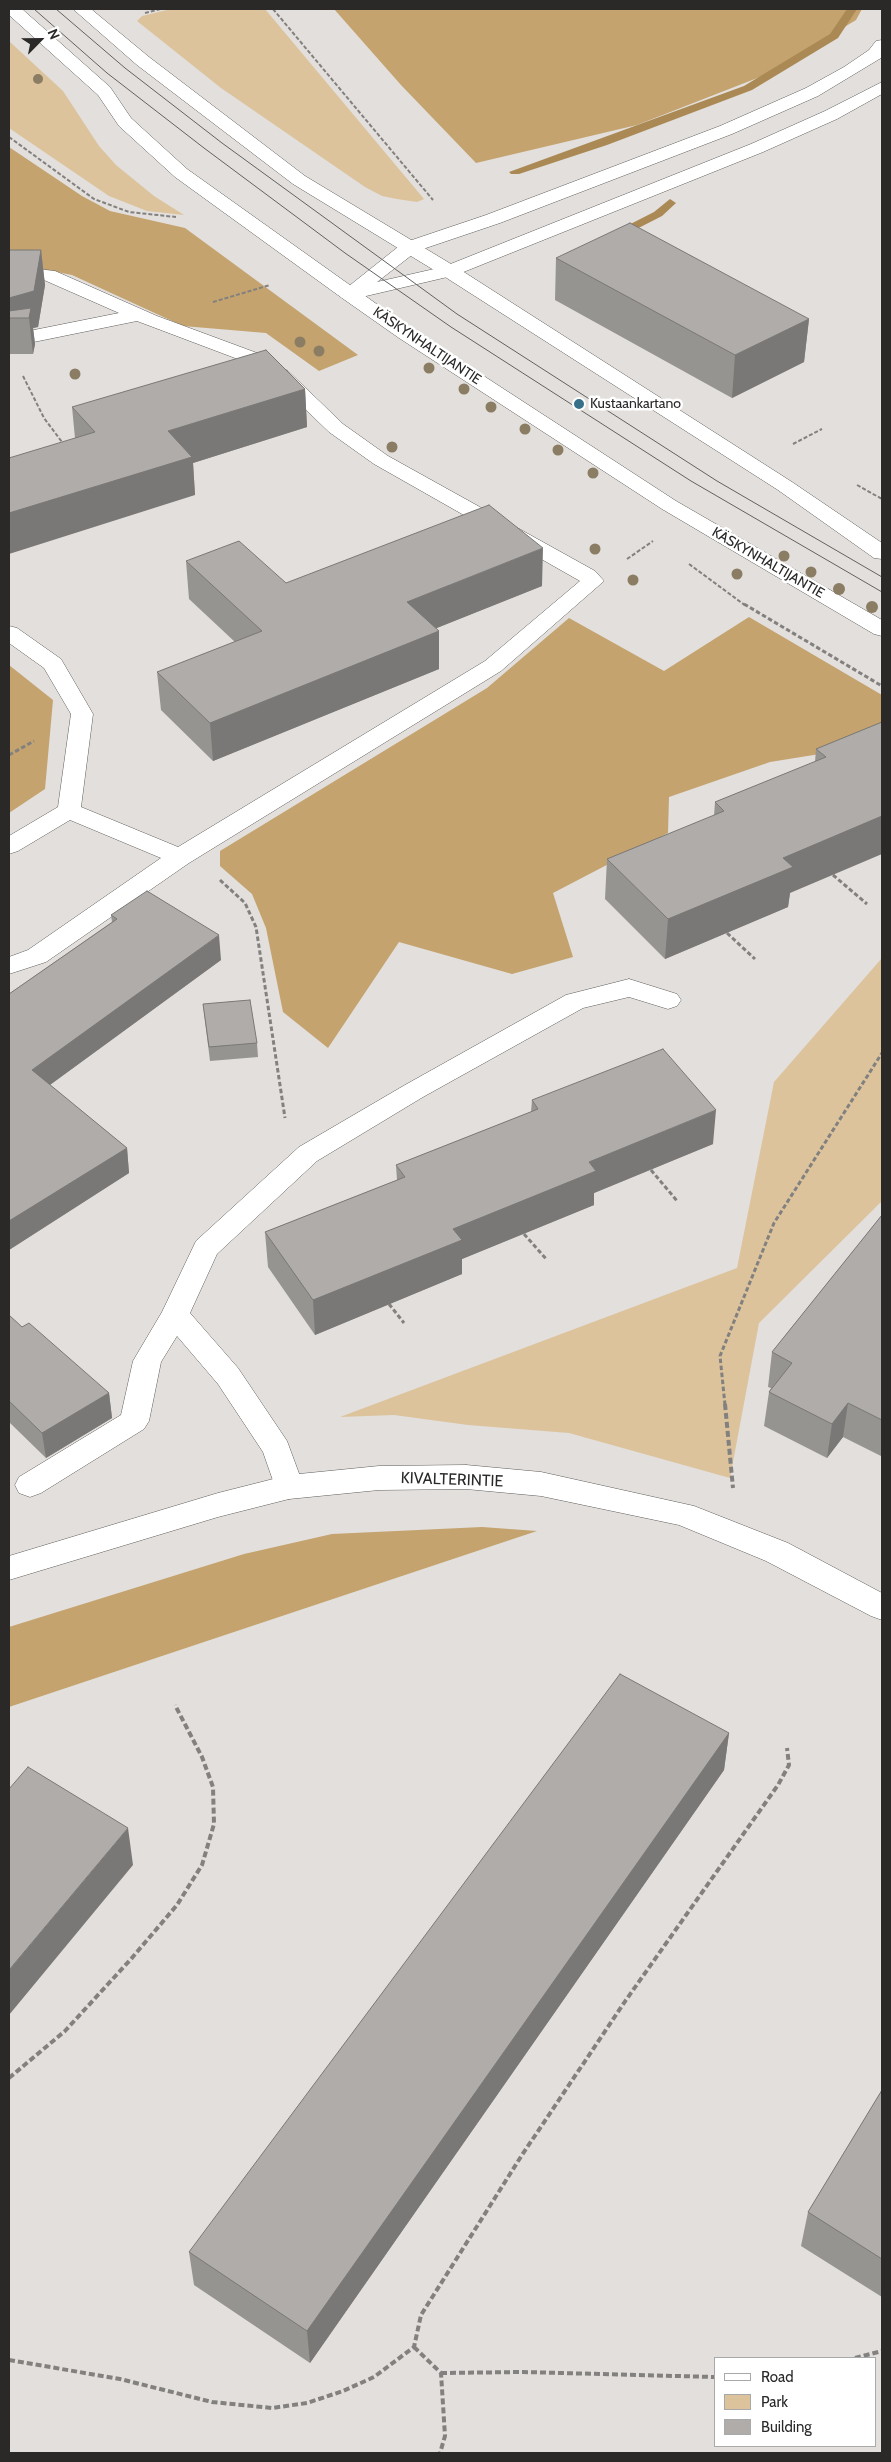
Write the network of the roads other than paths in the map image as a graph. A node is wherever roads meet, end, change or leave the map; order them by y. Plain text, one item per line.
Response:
1 (12, 9) edge
2 (81, 9) edge
3 (882, 45) edge
4 (882, 87) edge
5 (410, 247) junction
6 (449, 271) junction
7 (9, 272) edge
8 (349, 294) junction
9 (139, 315) junction
10 (9, 341) edge
11 (882, 553) edge
12 (882, 629) edge
13 (9, 633) edge
14 (69, 811) junction
15 (9, 846) edge
16 (180, 857) junction
17 (9, 966) edge
18 (668, 1000) dead end
19 (175, 1314) junction
20 (30, 1485) dead end
21 (289, 1488) junction
22 (9, 1568) edge
23 (882, 1607) edge

1 - 8 main road, KÄSKYNHALTIJANTIE
2 - 5 main road
3 - 5 main road
4 - 6 main road
5 - 6 main road
5 - 8 main road
6 - 8 main road
6 - 11 main road
7 - 9 main road
8 - 12 main road, KÄSKYNHALTIJANTIE
9 - 10 main road
9 - 16 main road
13 - 14 main road
14 - 15 main road
14 - 16 main road
16 - 17 main road
18 - 19 main road
19 - 20 main road
19 - 21 main road
21 - 22 main road, KIVALTERINTIE
21 - 23 main road, KIVALTERINTIE

